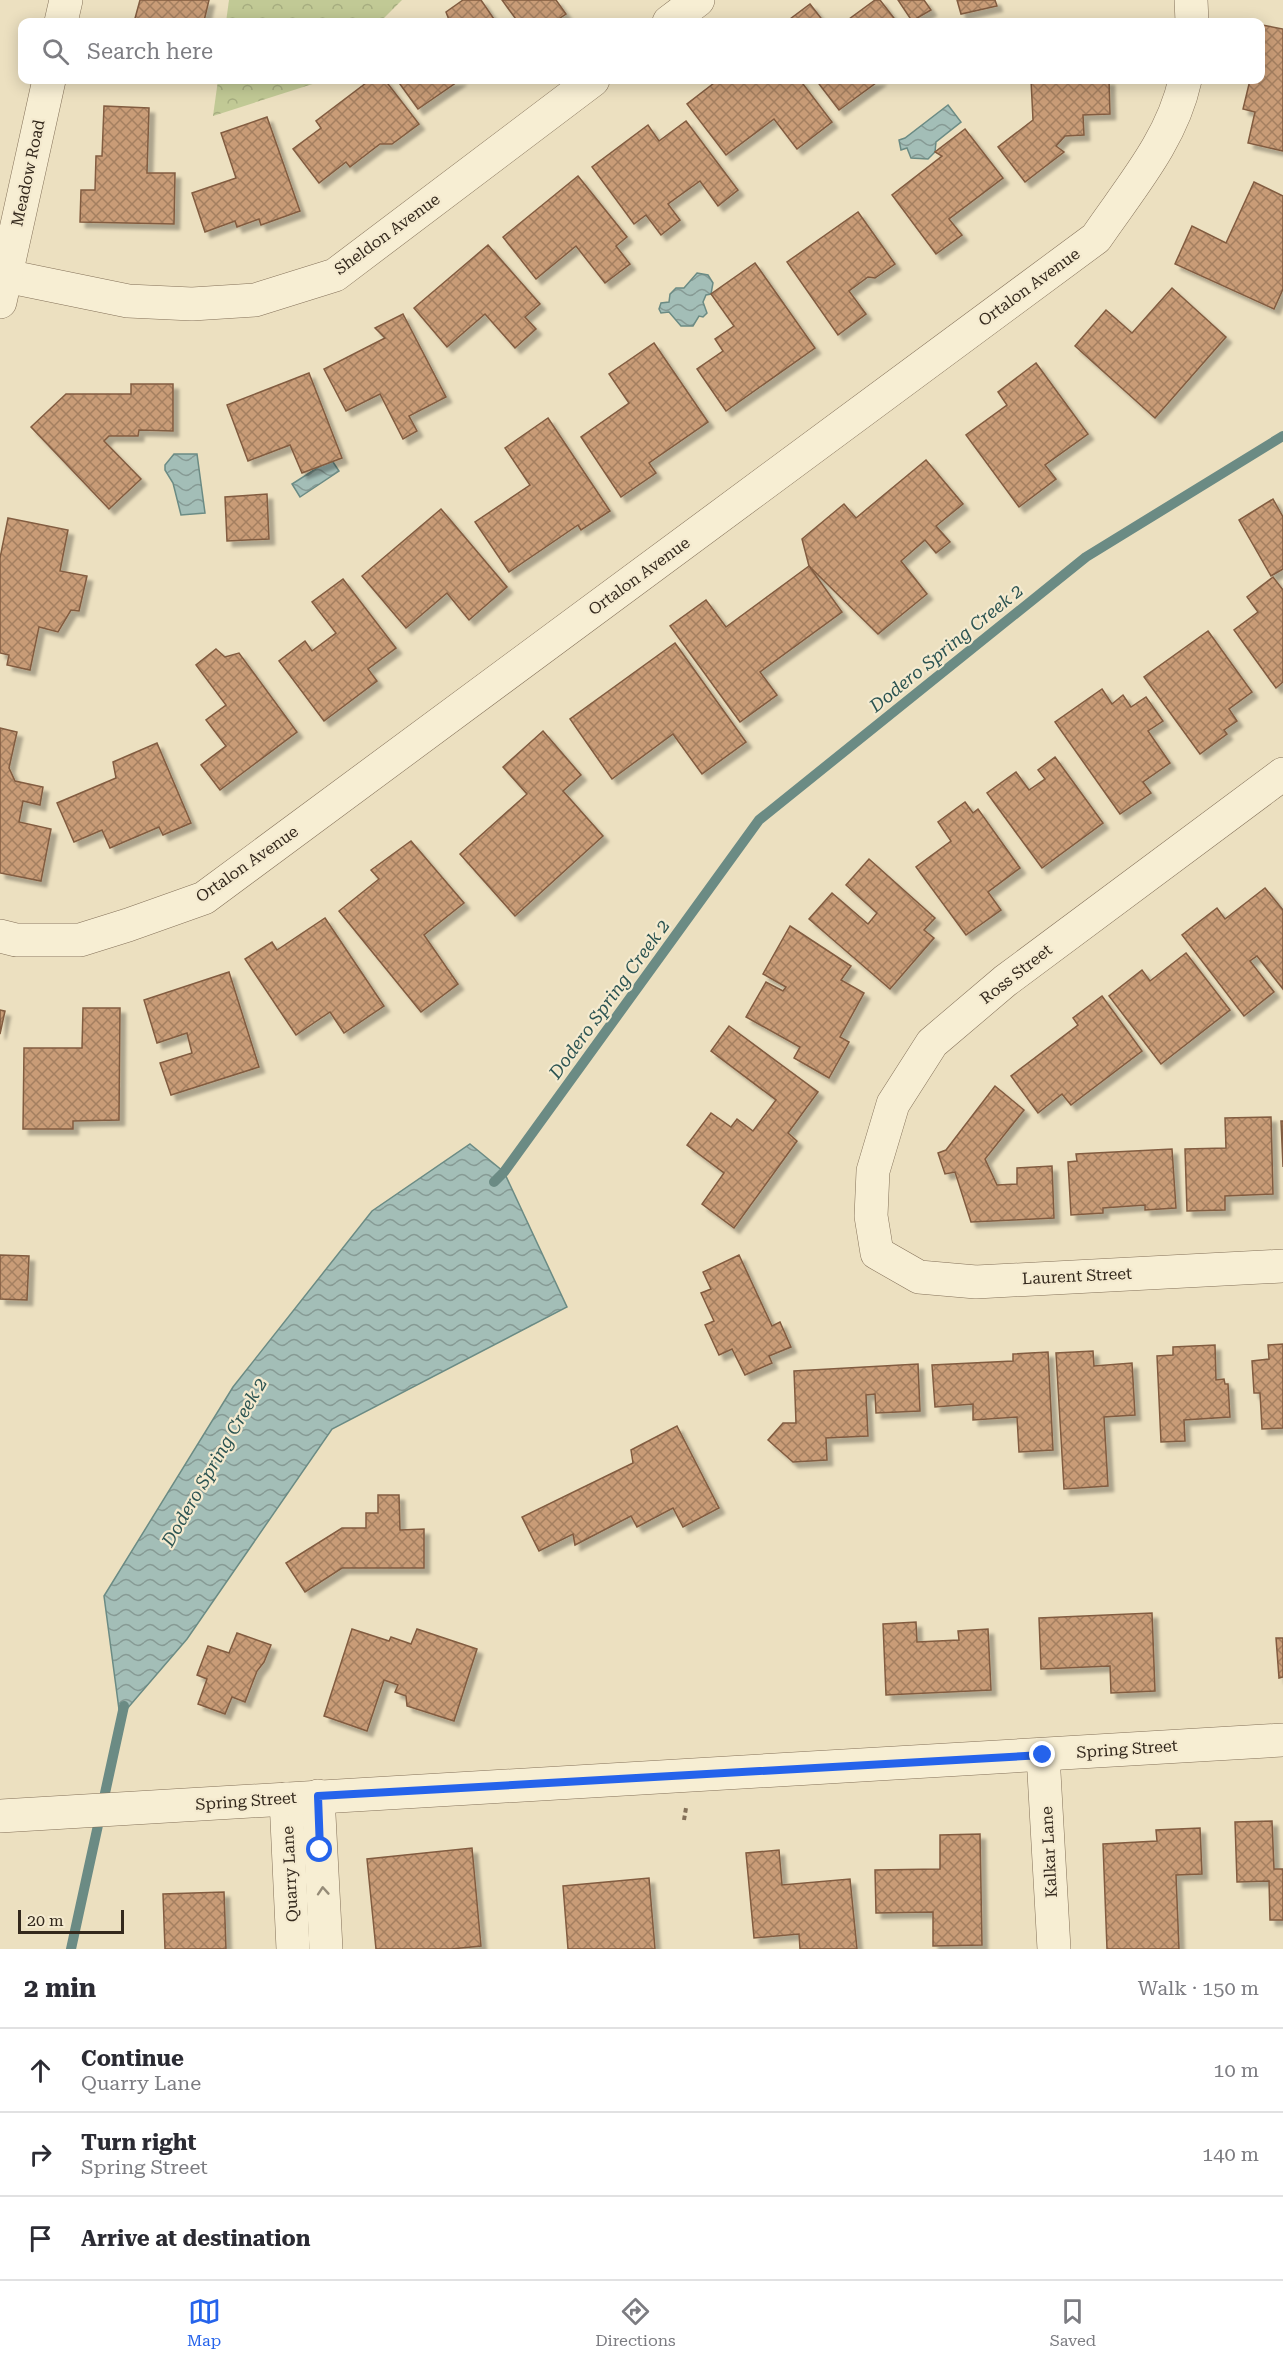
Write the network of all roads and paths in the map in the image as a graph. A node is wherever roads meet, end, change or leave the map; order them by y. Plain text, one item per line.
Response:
1 (66, 0) edge
2 (698, 0) edge
3 (1191, 0) edge
4 (62, 18) edge
5 (674, 18) edge
6 (1192, 18) edge
7 (48, 84) edge
8 (588, 84) edge
9 (1184, 84) edge
10 (3, 289) edge
11 (1283, 774) edge
12 (0, 936) edge
13 (877, 1253) joint
14 (1283, 1266) edge
15 (1283, 1740) edge
16 (1043, 1755) junction
17 (302, 1797) junction
18 (0, 1816) edge
19 (293, 1949) edge
20 (326, 1949) edge
21 (1054, 1949) edge

1 - 4 street
2 - 5 street
3 - 6 street
7 - 10 street, Meadow Road
8 - 10 street, Sheldon Avenue
9 - 12 street, Ortalon Avenue
11 - 13 street, Ross Street
13 - 14 street, Laurent Street
15 - 16 street, Spring Street
16 - 17 street, Spring Street
16 - 21 street, Kalkar Lane
17 - 18 street, Spring Street
17 - 19 street, Quarry Lane
20 -> 17 street, Quarry Lane

